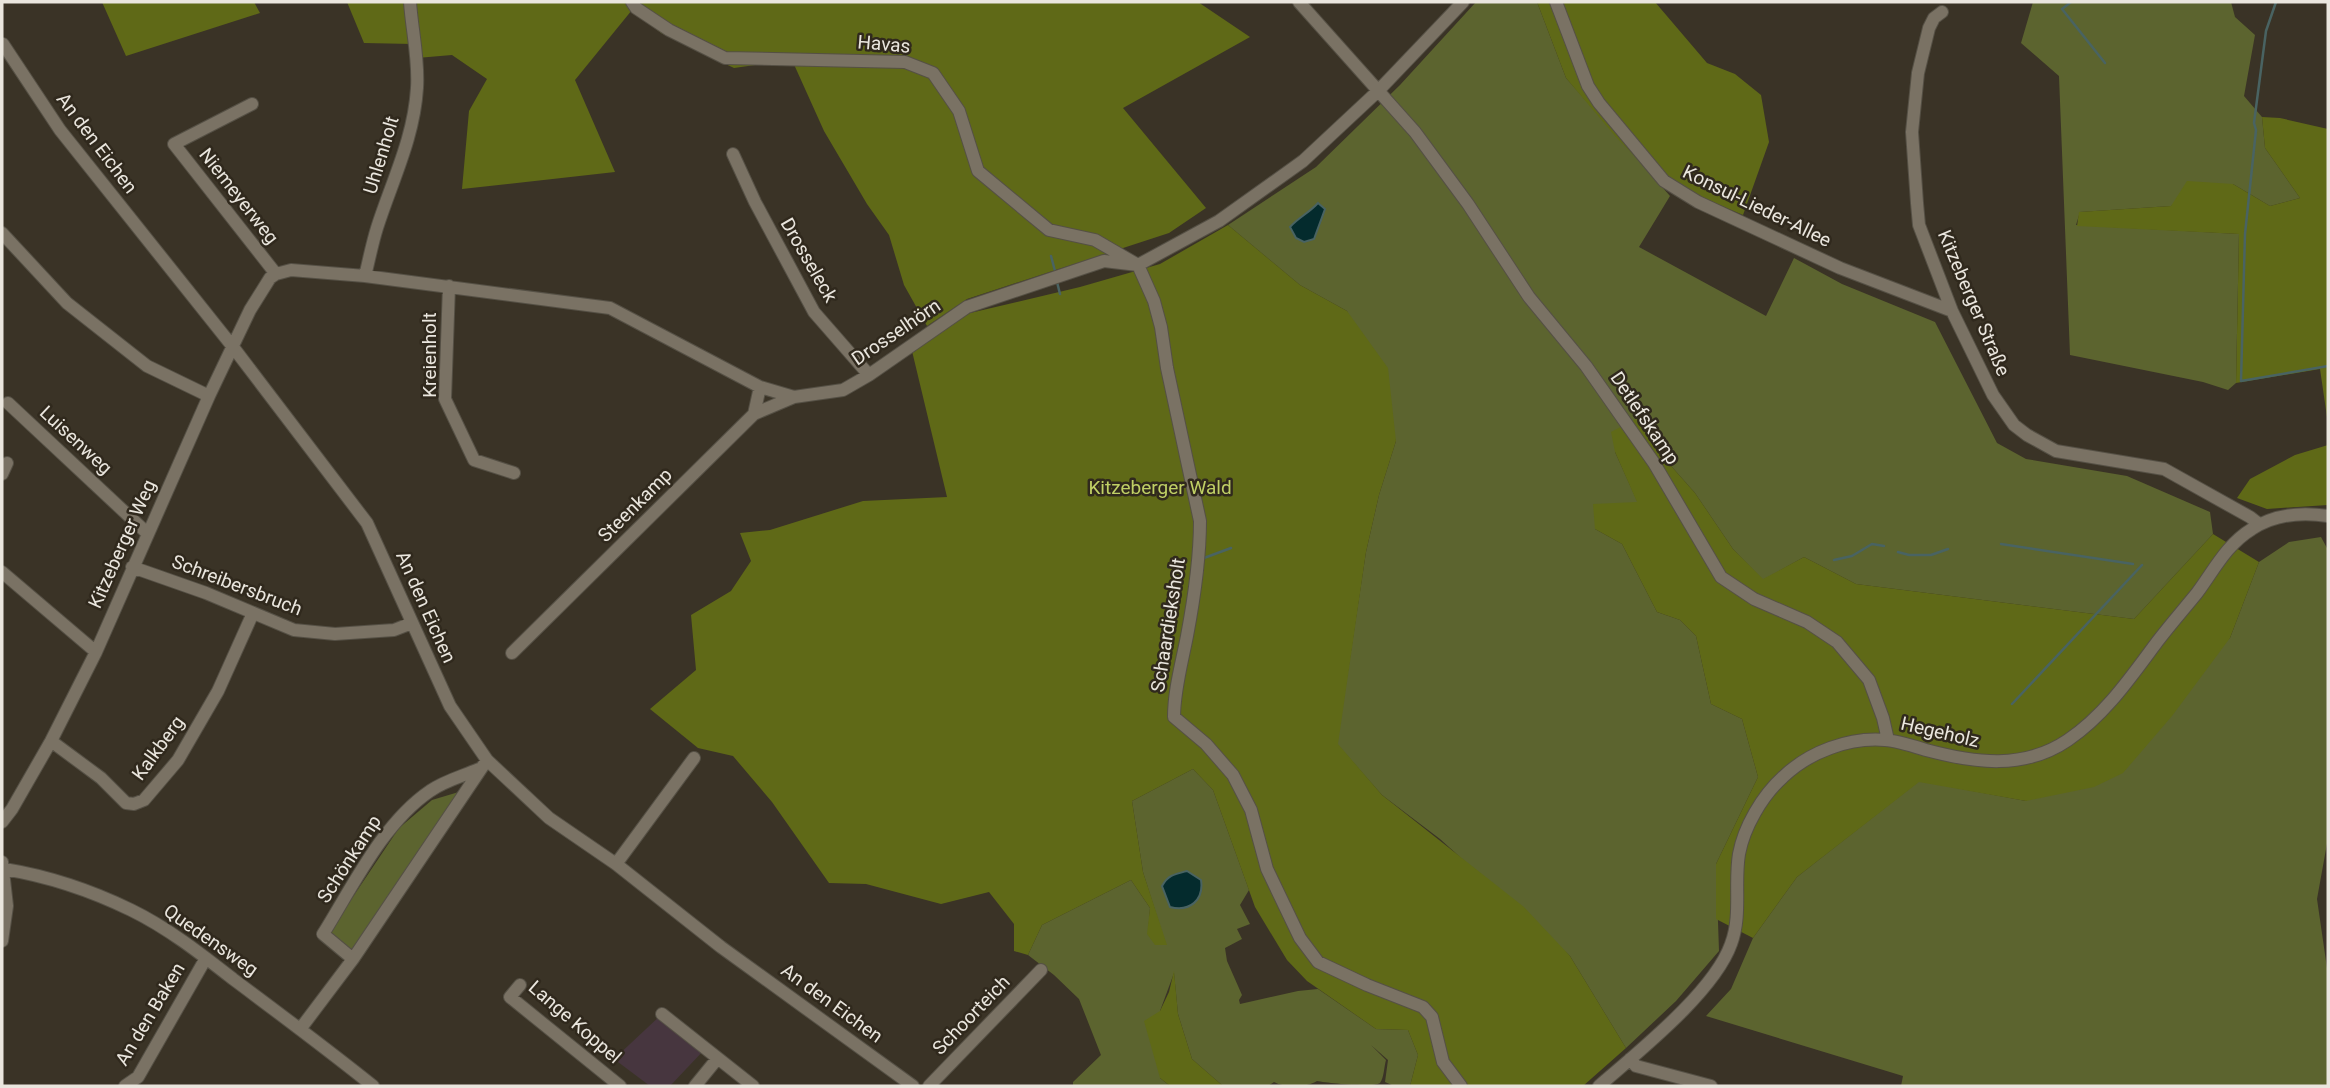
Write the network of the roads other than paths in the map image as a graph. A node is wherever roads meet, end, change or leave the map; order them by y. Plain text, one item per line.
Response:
1 (410, 2) edge
2 (632, 2) edge
3 (1299, 2) edge
4 (1463, 2) edge
5 (1556, 2) edge
6 (1942, 12) dead end
7 (2, 44) edge
8 (1378, 91) junction
9 (253, 104) dead end
10 (733, 153) dead end
11 (2, 233) edge
12 (1138, 265) junction
13 (274, 276) junction
14 (365, 276) junction
15 (449, 286) junction
16 (1952, 311) junction
17 (233, 346) junction
18 (869, 375) junction
19 (760, 387) junction
20 (209, 396) junction
21 (794, 397) junction
22 (8, 403) dead end
23 (754, 414) junction
24 (514, 473) dead end
25 (2328, 516) edge
26 (2259, 524) junction
27 (147, 533) junction
28 (132, 567) junction
29 (2, 572) edge
30 (253, 613) junction
31 (412, 623) junction
32 (96, 652) junction
33 (512, 653) dead end
34 (1888, 740) junction
35 (51, 741) junction
36 (694, 758) dead end
37 (483, 764) junction
38 (2, 822) edge
39 (616, 864) junction
40 (3, 866) edge
41 (2, 941) edge
42 (206, 958) junction
43 (353, 959) junction
44 (1041, 970) dead end
45 (520, 985) dead end
46 (662, 1014) dead end
47 (300, 1028) junction
48 (717, 1059) junction
49 (1630, 1059) junction
50 (125, 1086) edge
51 (373, 1086) edge
52 (620, 1086) edge
53 (695, 1086) edge
54 (753, 1086) edge
55 (913, 1086) edge
56 (929, 1086) edge
57 (1461, 1086) edge
58 (1599, 1086) edge
59 (1711, 1086) edge

1 - 14 street, Uhlenholt
2 - 12 street, Havas
3 - 8 street
4 - 8 street
5 - 16 street, Konsul-Lieder-Allee
6 - 16 street, Kitzeberger Straße
7 - 17 street, An den Eichen
8 - 12 street
8 - 34 street, Detlefskamp
9 - 13 street, Niemeyerweg
10 - 18 street, Drosseleck
11 - 20 street
12 - 18 street, Drosselhörn
12 - 57 street, Schaardieksholt
13 - 14 street, Drosselhörn
13 - 17 street, Kitzeberger Weg
14 - 15 street, Drosselhörn
15 - 19 street, Drosselhörn
15 - 24 street, Kreienholt
16 - 26 street, Kitzeberger Straße
17 - 20 street, Kitzeberger Weg
17 - 31 street, An den Eichen
18 - 21 street, Drosselhörn
19 - 21 street, Drosselhörn
19 - 23 street
20 - 27 street, Kitzeberger Weg
21 - 23 street, Steenkamp
22 - 27 street, Luisenweg
23 - 33 street, Steenkamp
25 - 26 street, Hegeholz
26 - 34 street, Hegeholz
27 - 28 street, Kitzeberger Weg
28 - 30 street, Schreibersbruch
28 - 32 street, Kitzeberger Weg
29 - 32 street
30 - 31 street, Schreibersbruch
30 - 35 street, Kalkberg
31 - 37 street, An den Eichen
32 - 35 street, Kitzeberger Weg
34 - 49 street, Hegeholz
35 - 38 street, Kitzeberger Weg
36 - 39 street
37 - 39 street, An den Eichen
37 - 43 street
37 - 43 street, Schönkamp
39 - 55 street, An den Eichen
40 - 41 street
40 - 42 street, Quedensweg
42 - 47 street, Quedensweg
42 - 50 street, An den Baken
43 - 47 street
44 - 56 street, Schoorteich
45 - 52 street, Lange Koppel
46 - 48 street
47 - 51 street, Quedensweg
48 - 53 street
48 - 54 street
49 - 58 street, Hegeholz
49 - 59 street

